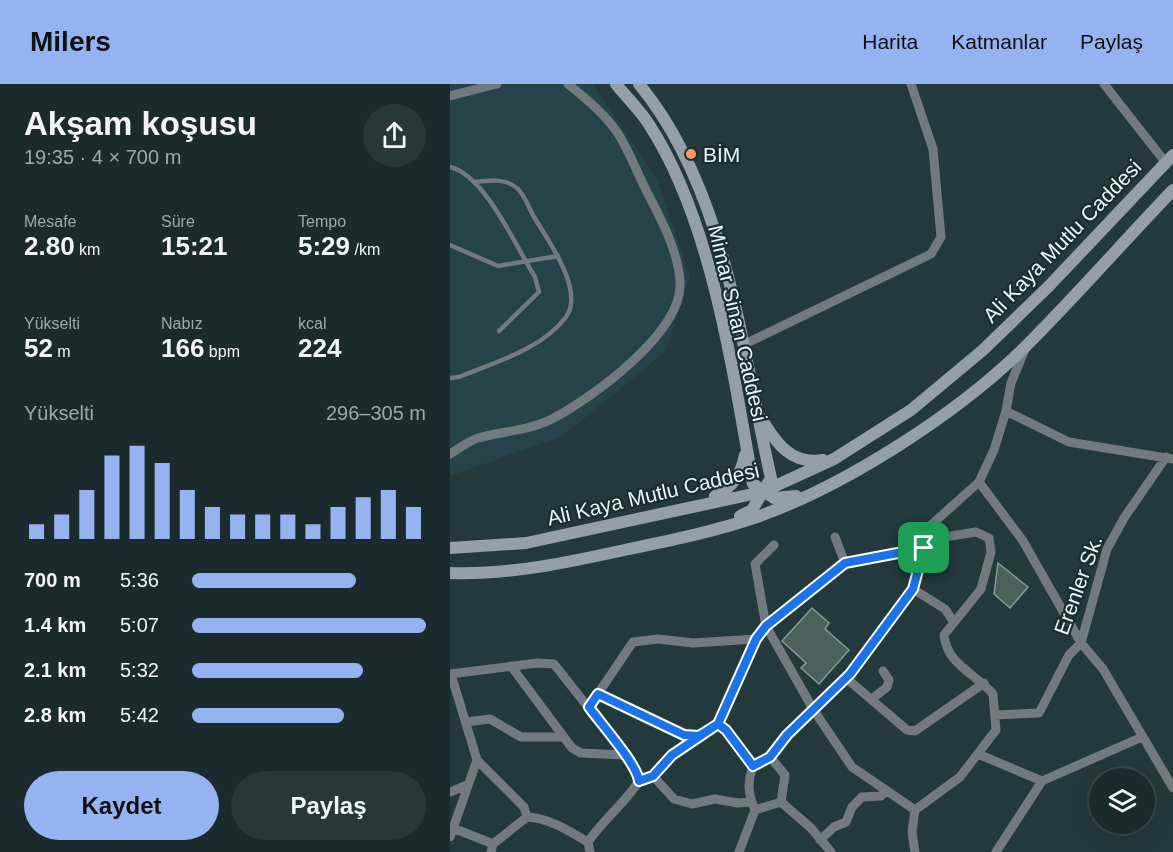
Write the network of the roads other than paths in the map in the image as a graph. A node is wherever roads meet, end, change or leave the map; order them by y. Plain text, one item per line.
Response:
1 (498, 84) edge
2 (568, 84) edge
3 (616, 84) edge
4 (639, 84) edge
5 (911, 84) edge
6 (1104, 84) edge
7 (450, 96) edge
8 (1169, 159) edge
9 (450, 167) edge
10 (475, 182) junction
11 (1173, 190) edge
12 (450, 245) edge
13 (558, 256) junction
14 (526, 263) junction
15 (499, 331) dead end
16 (743, 345) junction
17 (1026, 346) junction
18 (999, 371) junction
19 (450, 378) edge
20 (1011, 383) junction
21 (754, 407) junction
22 (1006, 411) junction
23 (747, 448) junction
24 (450, 454) edge
25 (1170, 458) edge
26 (834, 459) junction
27 (979, 482) junction
28 (758, 488) junction
29 (809, 495) junction
30 (700, 503) junction
31 (707, 531) junction
32 (835, 537) dead end
33 (925, 544) junction
34 (774, 545) dead end
35 (450, 548) edge
36 (845, 563) junction
37 (450, 573) edge
38 (913, 589) junction
39 (953, 621) junction
40 (766, 626) junction
41 (756, 639) junction
42 (1081, 643) junction
43 (511, 666) junction
44 (883, 672) dead end
45 (450, 674) edge
46 (846, 678) junction
47 (984, 683) junction
48 (598, 694) junction
49 (872, 699) junction
50 (589, 707) junction
51 (813, 709) junction
52 (995, 715) junction
53 (466, 722) junction
54 (718, 724) junction
55 (699, 736) junction
56 (1143, 736) junction
57 (564, 737) junction
58 (978, 754) junction
59 (625, 755) junction
60 (770, 757) junction
61 (477, 760) junction
62 (753, 766) junction
63 (653, 776) junction
64 (639, 781) junction
65 (1042, 781) junction
66 (467, 785) junction
67 (1173, 788) edge
68 (886, 790) junction
69 (450, 792) edge
70 (781, 802) junction
71 (753, 806) junction
72 (915, 810) junction
73 (526, 817) junction
74 (451, 833) edge
75 (820, 840) junction
76 (588, 842) junction
77 (492, 848) edge
78 (590, 852) edge
79 (740, 852) edge
80 (831, 852) edge
81 (915, 852) edge
82 (996, 852) edge

1 - 7 street
2 - 24 street
3 - 23 main road, Mimar Sinan Caddesi
4 - 16 main road, Mimar Sinan Caddesi
5 - 16 street
6 - 8 street
8 - 26 main road, Ali Kaya Mutlu Caddesi
9 - 10 lane
10 - 13 lane
10 - 14 lane
11 - 17 main road, Ali Kaya Mutlu Caddesi
12 - 14 lane
13 - 14 lane
13 - 19 lane
14 - 15 lane
16 - 21 main road, Mimar Sinan Caddesi
17 - 18 main road, Ali Kaya Mutlu Caddesi
17 - 20 street
18 - 20 street
18 - 29 main road, Ali Kaya Mutlu Caddesi
20 - 22 street
21 - 26 main road
21 - 28 main road, Mimar Sinan Caddesi
22 - 25 street, Erenler Sk.
22 - 27 street
23 - 28 main road, Mimar Sinan Caddesi
23 - 30 main road
25 - 42 street, Erenler Sk.
26 - 28 main road, Ali Kaya Mutlu Caddesi
27 - 33 street
27 - 42 street
28 - 29 main road
28 - 30 main road, Ali Kaya Mutlu Caddesi
28 - 31 main road
29 - 31 main road, Ali Kaya Mutlu Caddesi
30 - 35 main road, Ali Kaya Mutlu Caddesi
31 - 37 main road, Ali Kaya Mutlu Caddesi
32 - 36 street
33 - 36 street
33 - 38 street
33 - 39 street
34 - 40 street
36 - 40 street
38 - 39 street
38 - 46 street
39 - 47 street
40 - 41 street
40 - 51 street
41 - 48 street
41 - 54 street
42 - 52 street, Erenler Sk.
42 - 56 street
43 - 45 street
43 - 50 street
43 - 57 street
44 - 49 street
45 - 53 street
46 - 49 street
46 - 51 street
47 - 49 street
47 - 52 street
48 - 50 street
48 - 55 street
50 - 59 street
51 - 60 street
51 - 68 street
52 - 58 street
53 - 57 street
53 - 61 street
54 - 55 street
54 - 62 street
55 - 63 street
56 - 65 street
56 - 67 street
57 - 59 street
58 - 65 street
58 - 72 street
59 - 64 street
60 - 62 street
60 - 70 street
61 - 66 street
61 - 73 street
62 - 71 street
63 - 64 street
63 - 71 street
64 - 76 street
65 - 82 street
66 - 69 street
66 - 74 street
68 - 72 street
68 - 75 street
70 - 71 street
70 - 75 street
71 - 79 street
72 - 81 street
73 - 76 street
73 - 77 street
74 - 77 street
75 - 80 street
76 - 78 street

